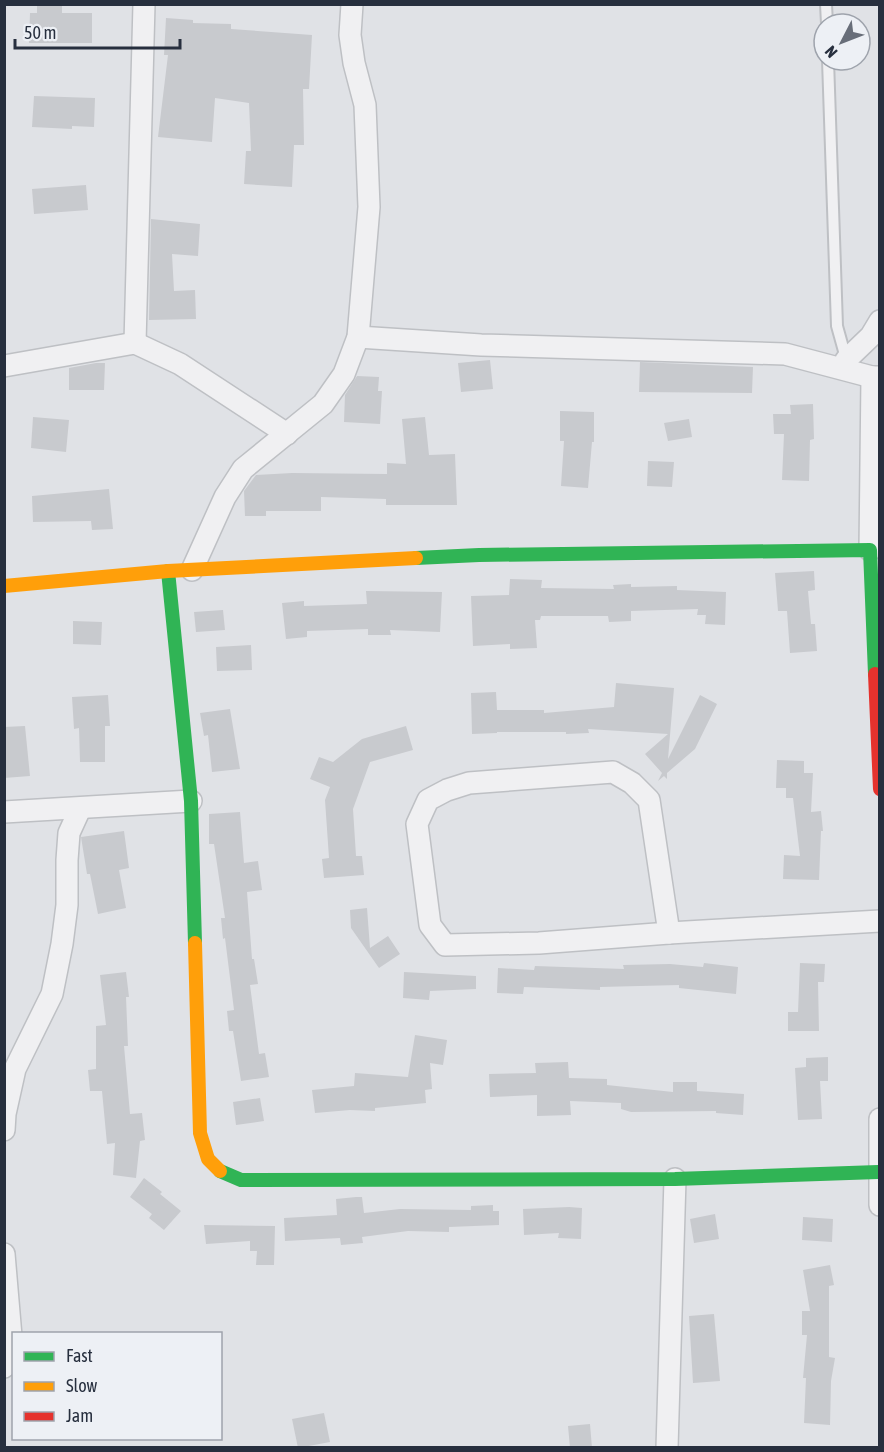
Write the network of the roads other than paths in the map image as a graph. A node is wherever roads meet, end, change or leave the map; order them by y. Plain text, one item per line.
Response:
1 (144, 4) edge
2 (352, 4) edge
3 (828, 72) edge
4 (879, 321) edge
5 (358, 338) junction
6 (135, 343) junction
7 (848, 365) junction
8 (4, 366) edge
9 (876, 377) edge
10 (286, 434) junction
11 (870, 550) junction
12 (192, 570) junction
13 (168, 571) junction
14 (4, 586) edge
15 (879, 789) edge
16 (191, 801) junction
17 (80, 809) junction
18 (4, 812) edge
19 (879, 921) edge
20 (669, 933) junction
21 (879, 1119) edge
22 (4, 1130) edge
23 (878, 1172) edge
24 (675, 1179) junction
25 (879, 1205) edge
26 (4, 1254) edge
27 (4, 1367) edge
28 (667, 1448) edge

1 - 6 street
2 - 5 street
3 - 7 lane
4 - 7 street
5 - 7 street
5 - 10 street
6 - 8 street
6 - 10 street
7 - 9 street
9 - 11 street
10 - 12 street
11 - 12 street
11 - 15 street
12 - 13 street
13 - 14 street
13 - 16 street
16 - 17 street
16 - 24 street
17 - 18 street
17 - 22 street
19 - 20 street
20 - 20 street
21 - 23 street
23 - 24 street
23 - 25 street
24 - 28 street
26 - 27 street

